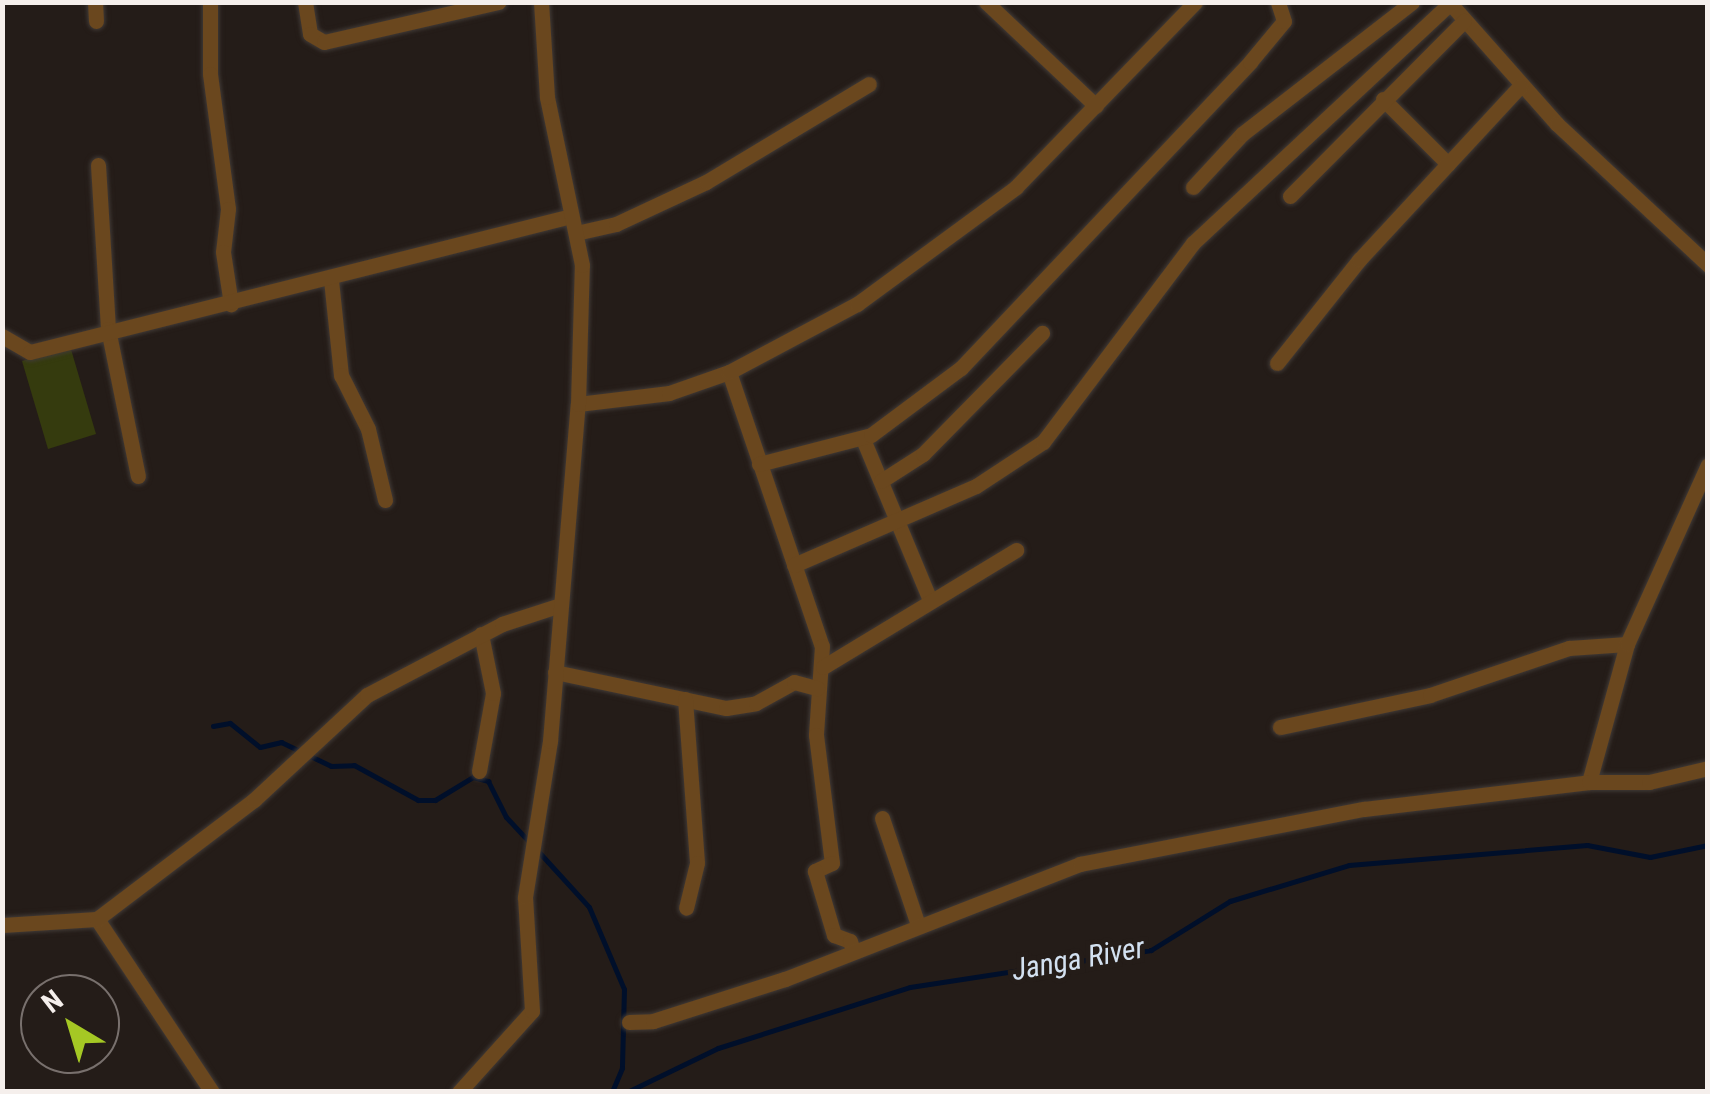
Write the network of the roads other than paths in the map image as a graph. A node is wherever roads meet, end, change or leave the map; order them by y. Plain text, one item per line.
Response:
1 (95, 2) edge
2 (210, 2) edge
3 (305, 2) edge
4 (498, 2) edge
5 (541, 2) edge
6 (986, 2) edge
7 (1195, 2) edge
8 (1278, 2) edge
9 (1412, 2) edge
10 (1450, 3) edge
11 (96, 21) dead end
12 (1464, 21) junction
13 (869, 84) dead end
14 (1520, 86) junction
15 (1383, 99) junction
16 (1096, 106) junction
17 (1448, 164) junction
18 (98, 165) dead end
19 (1193, 187) dead end
20 (1290, 196) dead end
21 (571, 216) junction
22 (576, 233) junction
23 (1708, 265) edge
24 (331, 280) junction
25 (231, 304) junction
26 (108, 329) junction
27 (1042, 333) dead end
28 (2, 336) edge
29 (1278, 363) dead end
30 (728, 372) junction
31 (578, 404) junction
32 (863, 439) junction
33 (759, 464) junction
34 (1708, 465) edge
35 (138, 476) dead end
36 (881, 480) junction
37 (385, 500) dead end
38 (895, 524) junction
39 (1016, 550) dead end
40 (794, 565) junction
41 (930, 600) junction
42 (560, 606) junction
43 (481, 634) junction
44 (1628, 644) junction
45 (823, 667) junction
46 (556, 672) junction
47 (818, 688) junction
48 (685, 699) junction
49 (1280, 727) dead end
50 (1708, 768) edge
51 (479, 771) dead end
52 (1589, 782) junction
53 (882, 818) dead end
54 (686, 908) dead end
55 (97, 919) junction
56 (2, 925) edge
57 (918, 925) junction
58 (853, 950) junction
59 (629, 1022) dead end
60 (212, 1092) edge
61 (459, 1092) edge

1 - 11 street
2 - 25 street
3 - 4 street
5 - 21 street
6 - 16 street
7 - 16 street
8 - 32 street
9 - 19 street
10 - 12 street
10 - 38 street
12 - 14 street
12 - 15 street
13 - 22 street
14 - 17 street
14 - 23 street
15 - 17 street
15 - 20 street
16 - 30 street
17 - 29 street
18 - 26 street
21 - 22 street
21 - 24 street
22 - 31 street
24 - 25 street
24 - 37 street
25 - 26 street
26 - 28 street
26 - 35 street
27 - 36 street
30 - 31 street
30 - 33 street
31 - 42 street
32 - 33 street
32 - 36 street
33 - 40 street
34 - 44 street
36 - 38 street
38 - 40 street
38 - 41 street
39 - 41 street
40 - 45 street
41 - 45 street
42 - 43 street
42 - 46 street
43 - 51 street
43 - 55 street
44 - 49 street
44 - 52 street
45 - 47 street
46 - 48 street
46 - 61 street
47 - 48 street
47 - 58 street
48 - 54 street
50 - 52 street
52 - 57 street
53 - 57 street
55 - 56 street
55 - 60 street
57 - 58 street
58 - 59 street

